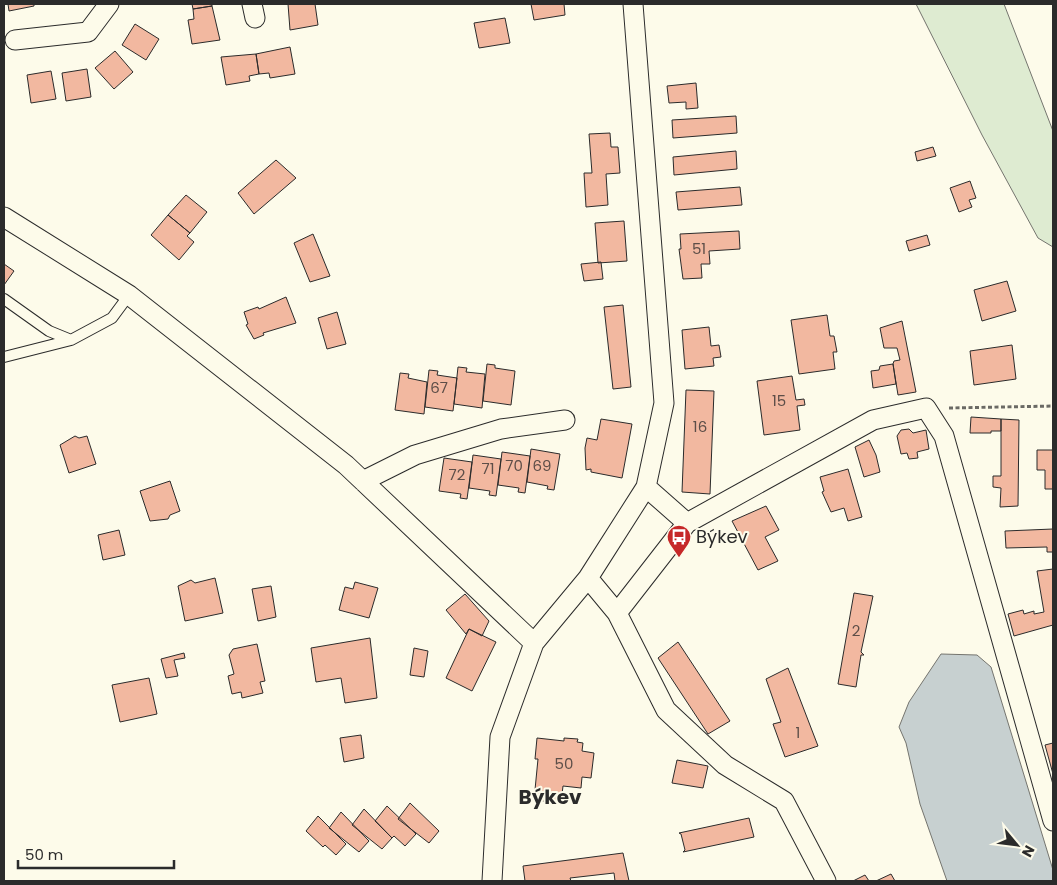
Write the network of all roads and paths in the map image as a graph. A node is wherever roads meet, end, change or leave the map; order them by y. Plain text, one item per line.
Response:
1 (109, 4) edge
2 (633, 4) edge
3 (15, 40) dead end
4 (4, 217) edge
5 (129, 295) junction
6 (4, 299) edge
7 (71, 340) junction
8 (4, 357) edge
9 (1053, 406) edge
10 (926, 408) junction
11 (566, 420) dead end
12 (363, 481) junction
13 (646, 486) junction
14 (687, 523) junction
15 (588, 578) junction
16 (617, 613) junction
17 (534, 643) junction
18 (1053, 821) edge
19 (492, 881) edge
20 (826, 881) edge

1 - 3 street
2 - 13 street
4 - 5 street
5 - 7 lane
5 - 12 street
6 - 7 lane
7 - 8 lane
9 - 10 path
10 - 14 street
10 - 18 street
11 - 12 street
12 - 17 street
13 - 14 street
13 - 15 street
14 - 16 street
15 - 16 street
15 - 17 street
16 - 20 street
17 - 19 street

